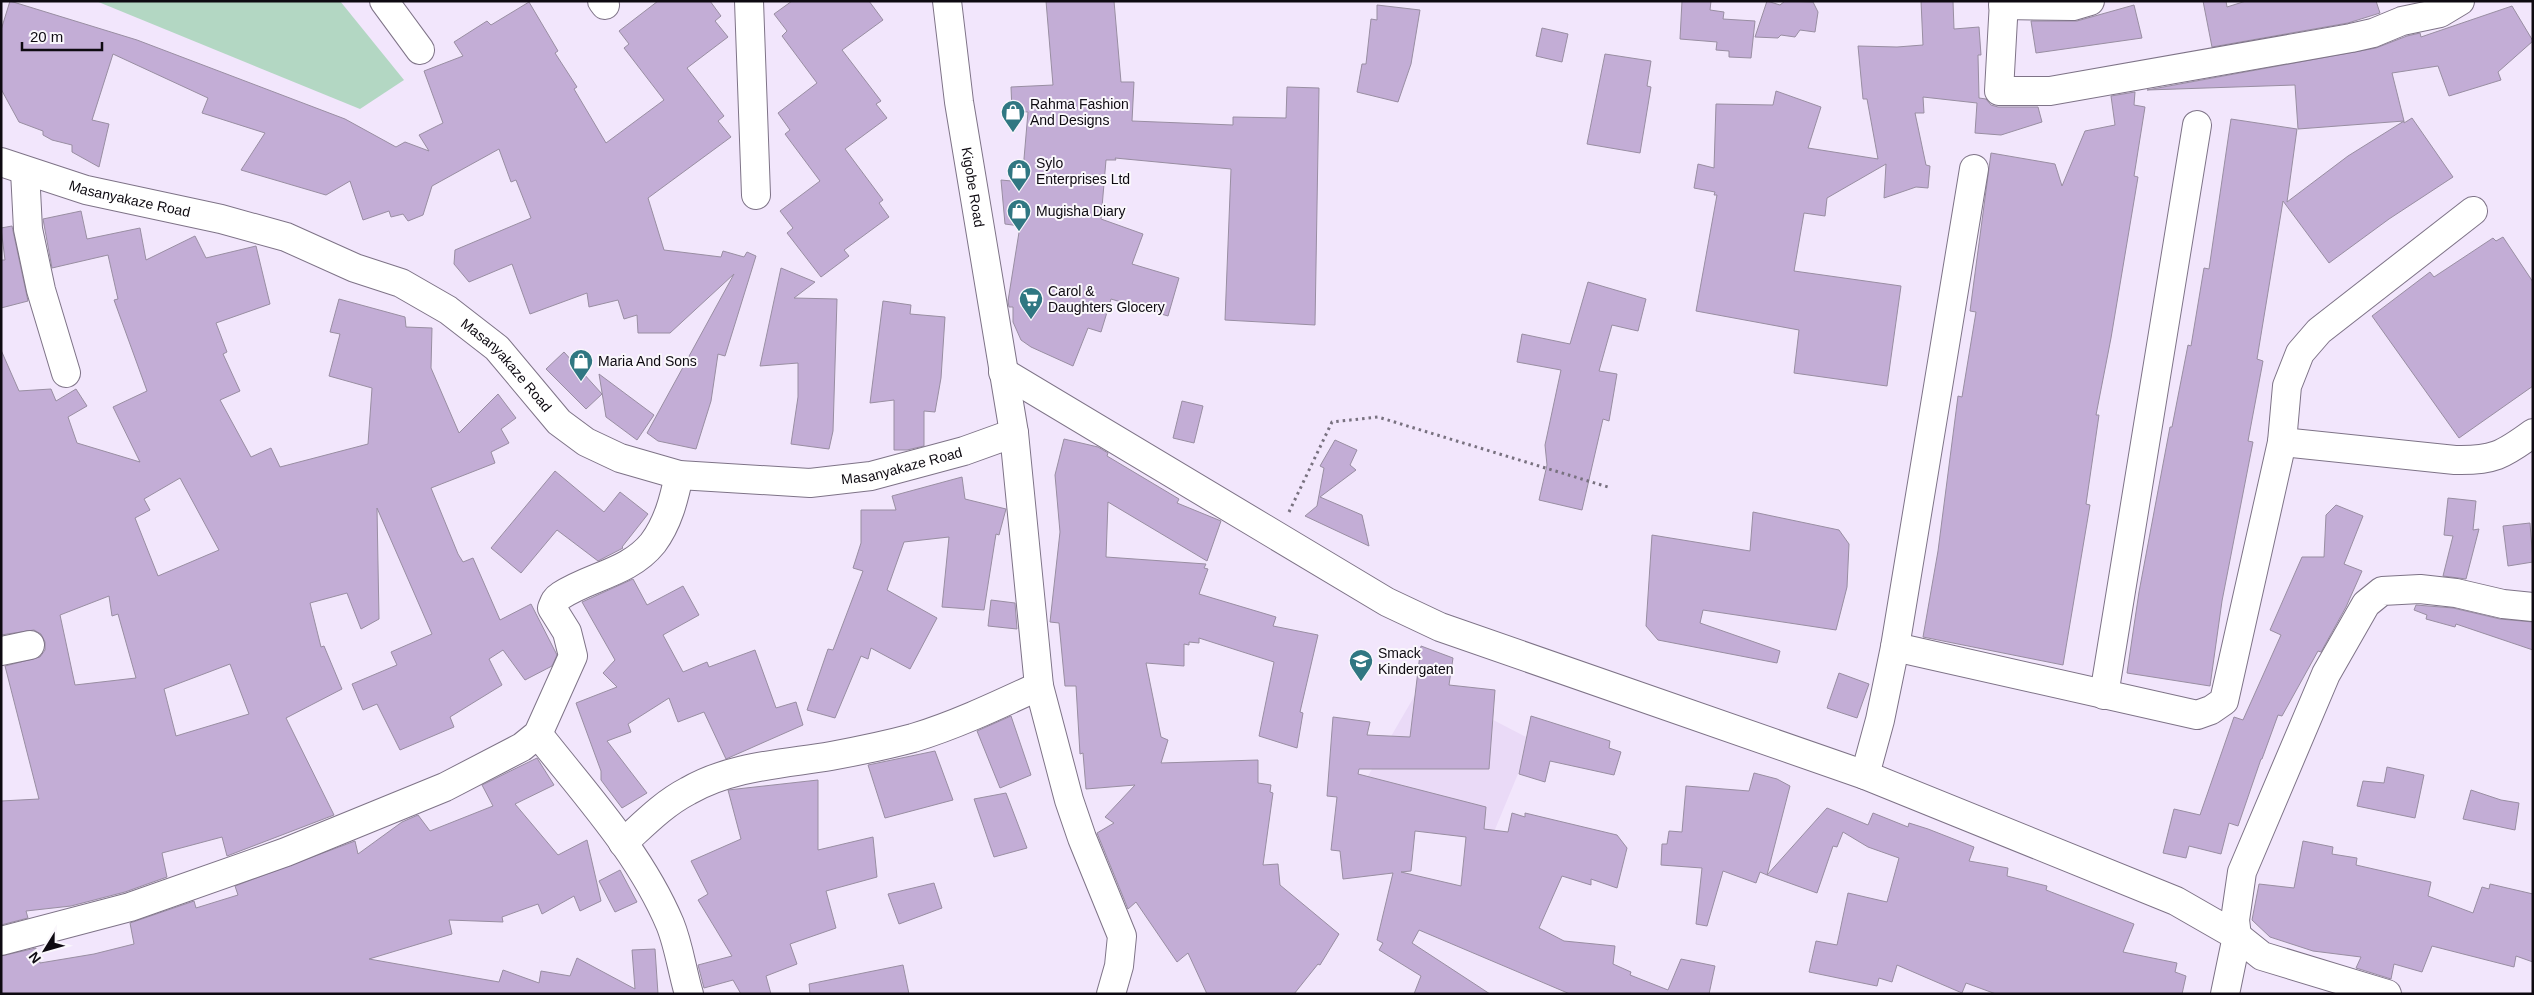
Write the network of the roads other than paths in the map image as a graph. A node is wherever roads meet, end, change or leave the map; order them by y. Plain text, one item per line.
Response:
1 (384, 1) edge
2 (749, 1) edge
3 (947, 1) edge
4 (2090, 1) edge
5 (2460, 1) edge
6 (2003, 3) edge
7 (420, 50) dead end
8 (2196, 125) dead end
9 (13, 166) edge
10 (1974, 169) dead end
11 (756, 195) dead end
12 (2473, 211) dead end
13 (1003, 372) junction
14 (66, 373) dead end
15 (1014, 433) junction
16 (2533, 433) edge
17 (2282, 442) junction
18 (679, 475) junction
19 (2533, 607) edge
20 (30, 645) dead end
21 (1895, 647) junction
22 (1, 651) edge
23 (1039, 686) junction
24 (2104, 695) junction
25 (538, 734) junction
26 (1865, 775) junction
27 (624, 843) junction
28 (2237, 936) junction
29 (1, 941) edge
30 (689, 994) edge
31 (1111, 994) edge
32 (2225, 994) edge
33 (2387, 994) edge

1 - 7 street
2 - 11 street
3 - 13 street, Kigobe Road
4 - 6 street
5 - 6 street
8 - 24 street
9 - 14 street
9 - 18 street, Masanyakaze Road
10 - 21 street
12 - 17 street
13 - 15 street, Kigobe Road
13 - 26 street
15 - 18 street, Masanyakaze Road
15 - 23 street, Kigobe Road
16 - 17 street
17 - 24 street
18 - 25 street
19 - 28 street
20 - 22 street
21 - 24 street
21 - 26 street
23 - 27 street
23 - 31 street, Kigobe Road
25 - 27 street
25 - 29 street
26 - 28 street
27 - 30 street
28 - 32 street
28 - 33 street

